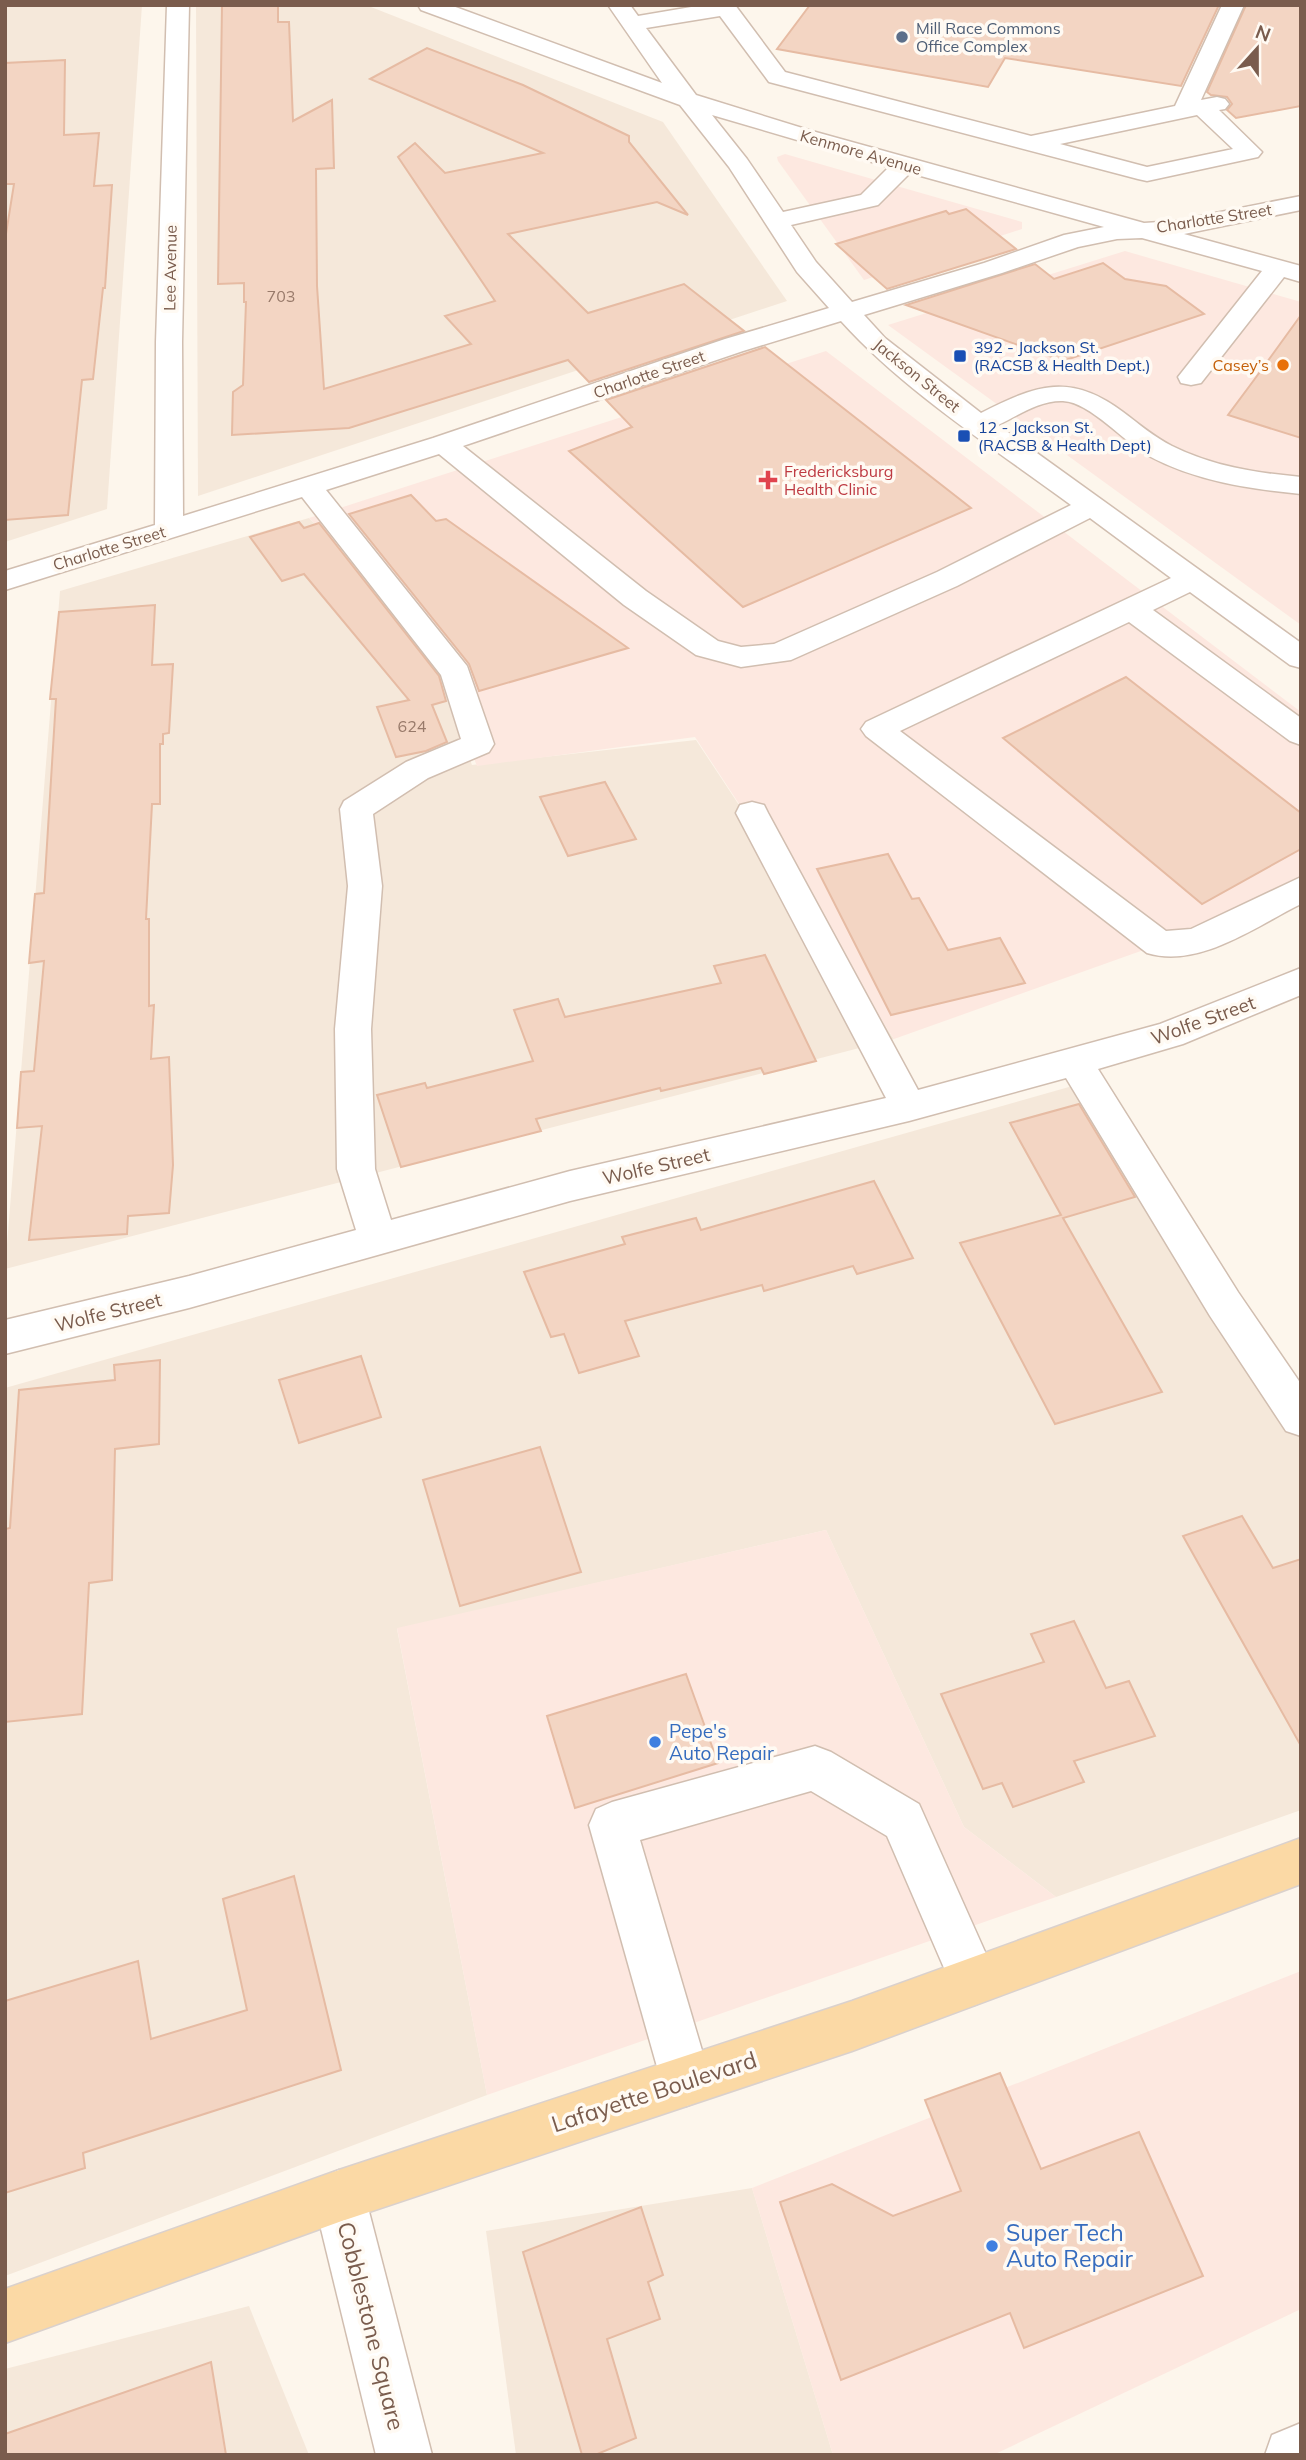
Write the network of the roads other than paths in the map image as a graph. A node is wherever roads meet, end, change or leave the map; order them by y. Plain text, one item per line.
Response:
1 (178, 5) edge
2 (429, 5) edge
3 (1233, 5) edge
4 (625, 15) edge
5 (688, 100) junction
6 (1201, 107) junction
7 (1032, 144) junction
8 (906, 164) junction
9 (988, 187) junction
10 (1301, 203) edge
11 (776, 221) junction
12 (1140, 230) junction
13 (1289, 271) edge
14 (845, 312) junction
15 (1191, 377) dead end
16 (978, 424) junction
17 (443, 444) junction
18 (308, 486) junction
19 (1301, 486) edge
20 (1092, 506) junction
21 (169, 530) junction
22 (1194, 579) junction
23 (5, 582) edge
24 (1131, 609) junction
25 (1301, 658) edge
26 (1301, 734) edge
27 (752, 813) dead end
28 (1301, 888) edge
29 (1301, 981) edge
30 (1075, 1062) junction
31 (909, 1107) junction
32 (378, 1239) junction
33 (5, 1337) edge
34 (1301, 1418) edge
35 (1301, 1861) edge
36 (974, 1981) junction
37 (686, 2081) junction
38 (339, 2196) junction
39 (5, 2316) edge
40 (1301, 2450) edge
41 (404, 2455) edge
42 (1292, 2455) edge

1 - 21 street, Lee Avenue
2 - 5 street, Kenmore Avenue
3 - 6 street
4 - 5 street, Jackson Street
4 - 7 street
5 - 8 street, Kenmore Avenue
5 - 11 street, Jackson Street
6 - 7 street
6 - 7 street
7 - 9 street
8 - 9 street, Kenmore Avenue
8 - 11 street
9 - 12 street, Kenmore Avenue
10 - 12 street, Charlotte Street
11 - 14 street, Jackson Street
12 - 13 street, Kenmore Avenue
12 - 14 street, Charlotte Street
13 - 15 street
14 - 16 street, Jackson Street
14 - 17 street, Charlotte Street
16 - 19 street
16 - 20 street, Jackson Street
17 - 18 street, Charlotte Street
17 - 20 street
18 - 21 street, Charlotte Street
18 - 32 street
20 - 22 street, Jackson Street
21 - 23 street, Charlotte Street
22 - 24 street
22 - 25 street, Jackson Street
24 - 26 street
24 - 28 street
27 - 31 street
29 - 30 street, Wolfe Street
30 - 31 street, Wolfe Street
30 - 34 street
31 - 32 street, Wolfe Street
32 - 33 street, Wolfe Street
35 - 36 main road, Lafayette Boulevard
36 - 37 main road, Lafayette Boulevard
36 - 37 street
37 - 38 main road, Lafayette Boulevard
38 - 39 main road, Lafayette Boulevard
38 - 41 street, Cobblestone Square
40 - 42 street

